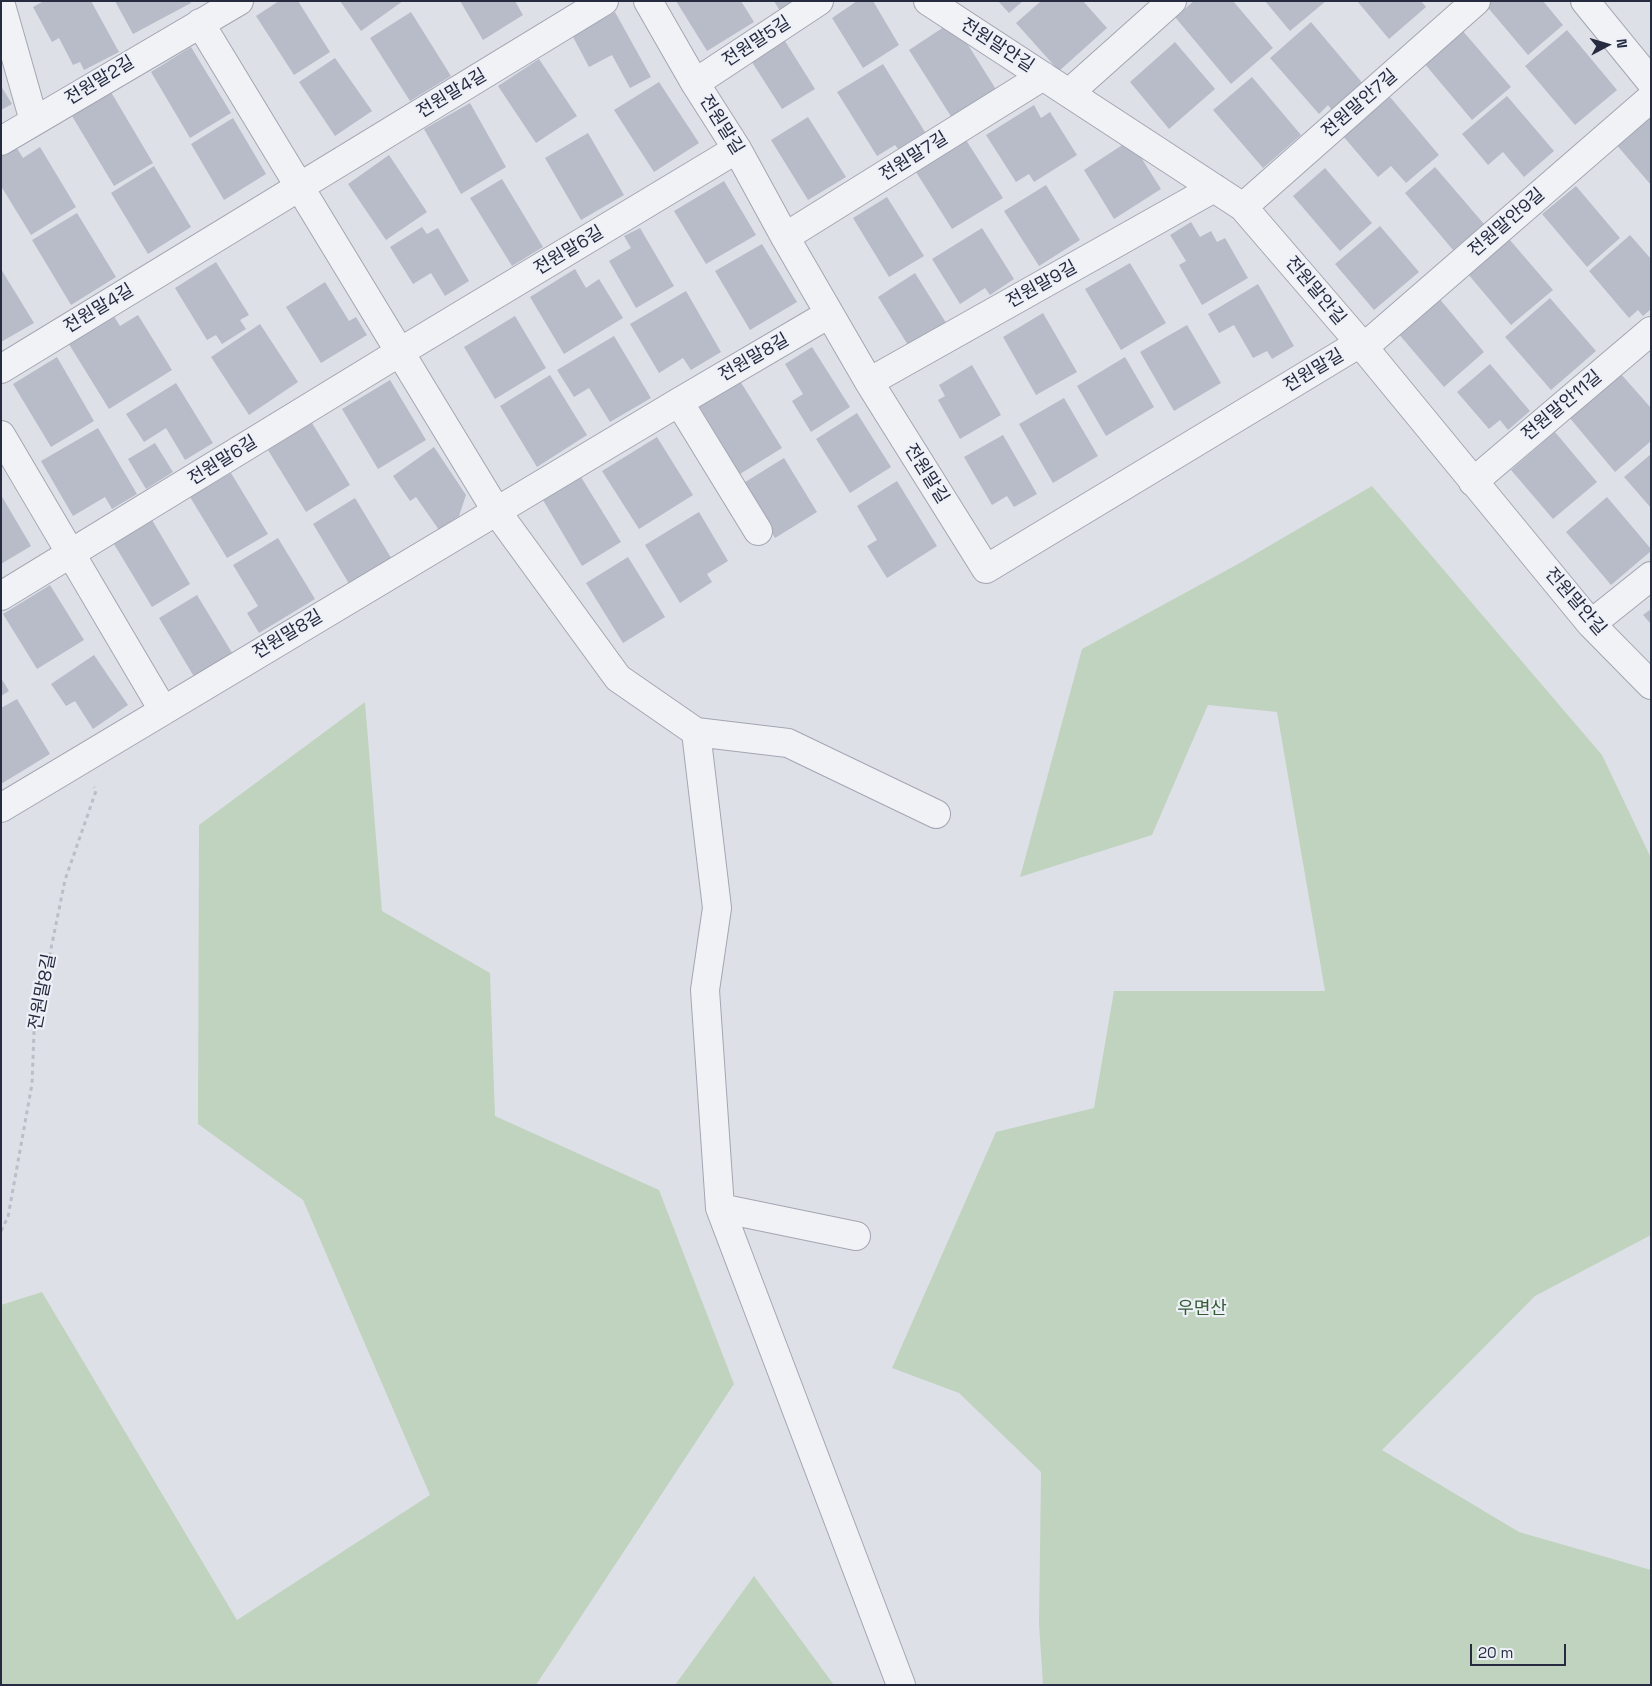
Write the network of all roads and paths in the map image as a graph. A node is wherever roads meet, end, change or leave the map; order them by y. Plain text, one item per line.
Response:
1 (239, 1) edge
2 (604, 1) edge
3 (648, 1) edge
4 (820, 1) edge
5 (928, 1) edge
6 (1172, 1) edge
7 (1476, 1) edge
8 (1586, 1) edge
9 (1, 5) edge
10 (200, 23) junction
11 (1043, 76) junction
12 (1651, 82) edge
13 (695, 83) junction
14 (1069, 93) junction
15 (1651, 98) edge
16 (34, 121) junction
17 (1, 141) edge
18 (737, 149) junction
19 (300, 187) junction
20 (1214, 188) junction
21 (1243, 207) junction
22 (785, 237) junction
23 (829, 314) junction
24 (1651, 331) edge
25 (1361, 346) junction
26 (400, 352) junction
27 (1, 369) edge
28 (869, 382) junction
29 (679, 402) junction
30 (1, 435) edge
31 (1473, 482) junction
32 (497, 512) junction
33 (758, 531) dead end
34 (72, 554) junction
35 (1651, 576) edge
36 (1, 596) edge
37 (1591, 624) junction
38 (1651, 685) edge
39 (164, 710) junction
40 (696, 732) junction
41 (80, 760) junction
42 (1, 808) edge
43 (936, 814) dead end
44 (720, 1208) junction
45 (1, 1231) edge
46 (856, 1236) dead end
47 (901, 1685) edge

1 - 10 street, 전원말2길
2 - 19 street, 전원말4길
3 - 13 street, 전원말길
4 - 13 street, 전원말5길
5 - 11 street, 전원말안길
6 - 14 street
7 - 21 street, 전원말안7길
8 - 12 street
9 - 16 street
10 - 16 street, 전원말2길
10 - 19 street
11 - 14 street, 전원말안길
11 - 22 street, 전원말7길
13 - 18 street, 전원말길
14 - 20 street, 전원말안길
15 - 25 street, 전원말안9길
16 - 17 street, 전원말2길
18 - 22 street, 전원말길
18 - 26 street, 전원말6길
19 - 26 street
19 - 27 street, 전원말4길
20 - 21 street, 전원말안길
20 - 28 street, 전원말9길
21 - 25 street, 전원말안길
22 - 23 street, 전원말길
23 - 28 street, 전원말길
23 - 29 street, 전원말8길
24 - 31 street, 전원말안11길
25 - 28 street, 전원말길
25 - 31 street, 전원말안길
26 - 32 street
26 - 34 street, 전원말6길
29 - 32 street, 전원말8길
29 - 33 street
30 - 34 street
31 - 37 street, 전원말안길
32 - 39 street, 전원말8길
32 - 40 street
34 - 36 street, 전원말6길
34 - 39 street
35 - 37 street
37 - 38 street, 전원말안길
39 - 41 street, 전원말8길
40 - 43 street
40 - 44 street
41 - 42 street, 전원말8길
41 - 45 path, 전원말8길
44 - 46 street
44 - 47 street

